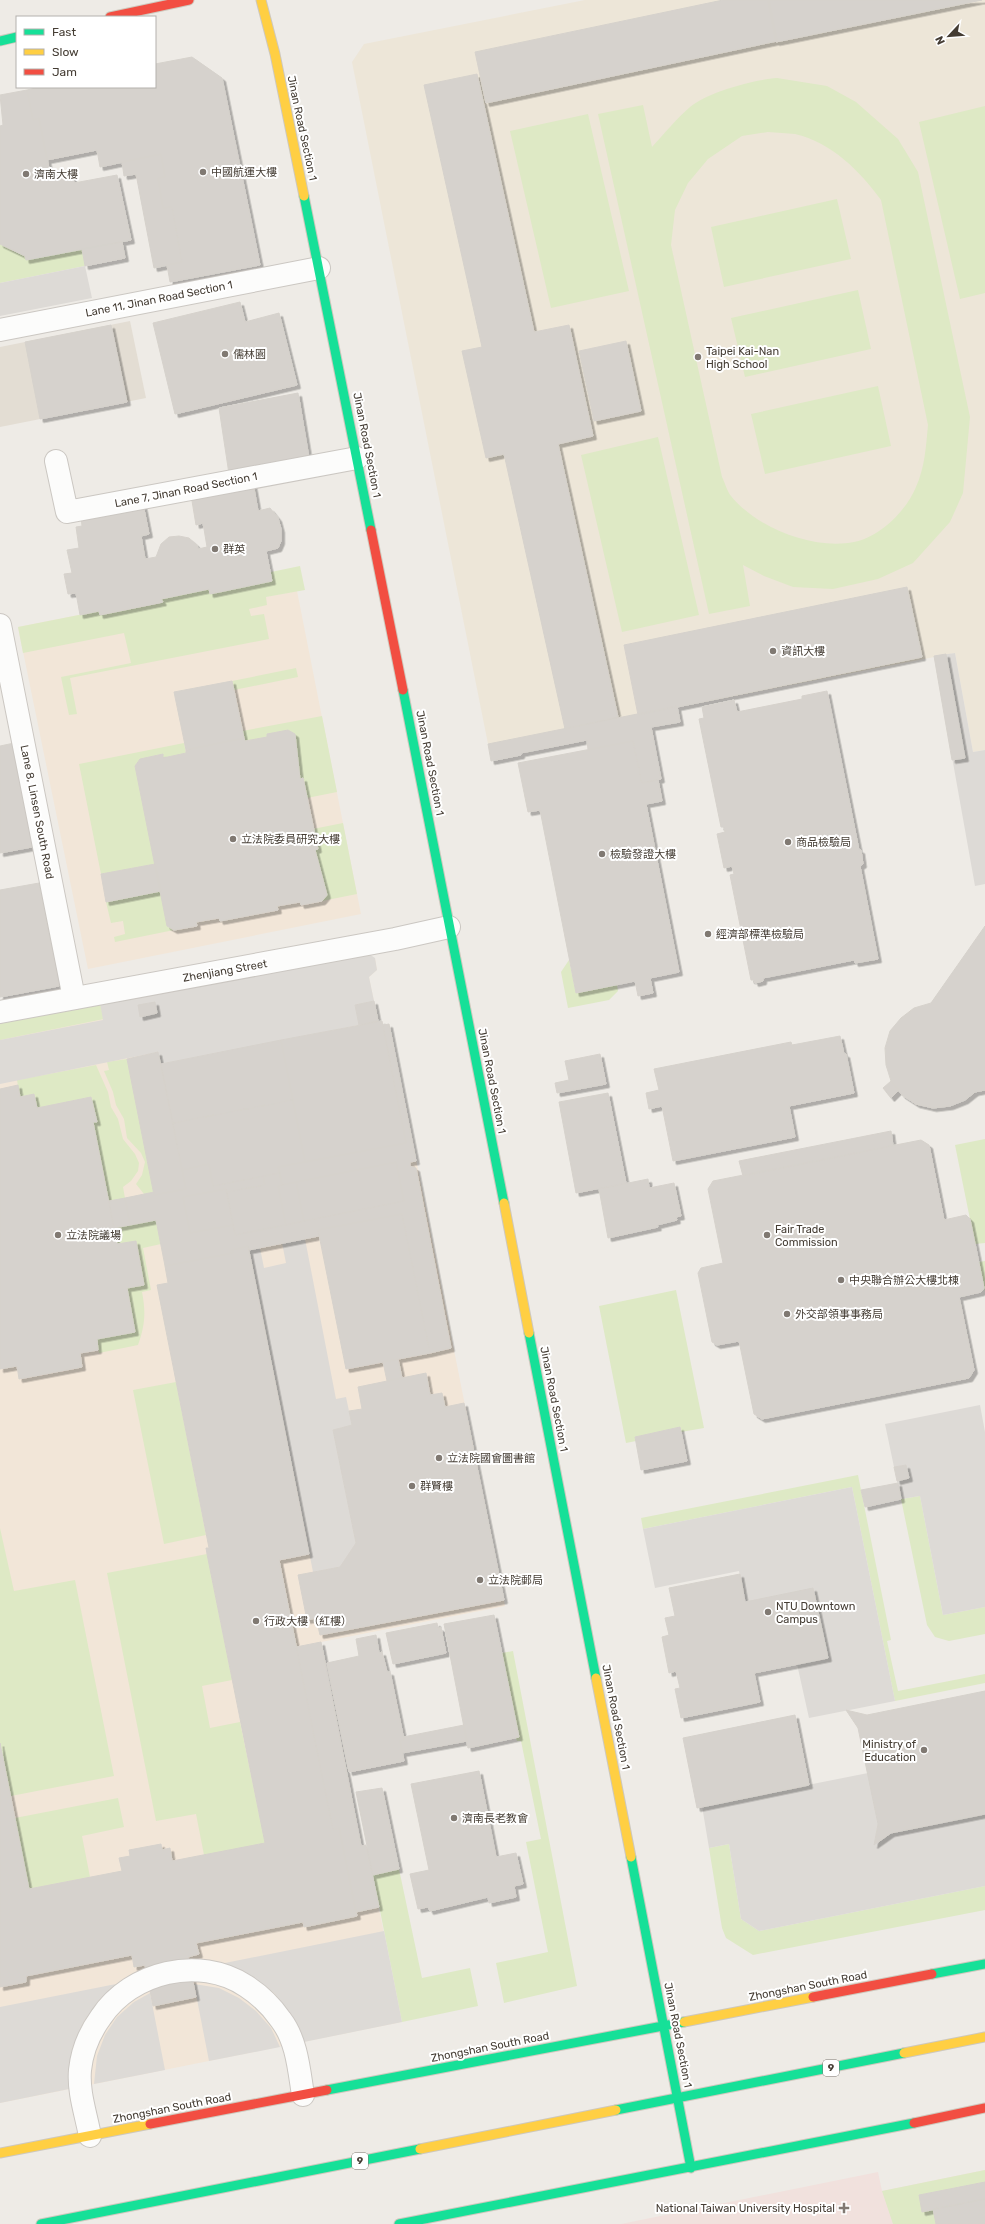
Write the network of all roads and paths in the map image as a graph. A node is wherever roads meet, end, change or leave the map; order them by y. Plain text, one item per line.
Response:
1 (189, 0) edge
2 (261, 0) edge
3 (115, 16) edge
4 (16, 37) edge
5 (0, 41) edge
6 (319, 268) junction
7 (0, 330) edge
8 (357, 458) junction
9 (56, 461) dead end
10 (0, 625) edge
11 (449, 926) junction
12 (74, 998) junction
13 (0, 1012) edge
14 (985, 1964) edge
15 (664, 2026) junction
16 (985, 2037) edge
17 (303, 2095) junction
18 (678, 2098) junction
19 (985, 2108) edge
20 (90, 2136) junction
21 (0, 2153) edge
22 (691, 2168) junction
23 (458, 2218) edge
24 (41, 2224) edge
25 (399, 2224) edge

1 - 3 main road
2 - 6 main road, Jinan Road Section 1
4 - 5 main road
6 - 7 street, Lane 11, Jinan Road Section 1
6 - 8 main road, Jinan Road Section 1
8 - 9 street, Lane 7, Jinan Road Section 1
8 - 11 main road, Jinan Road Section 1
10 - 12 street, Lane 8, Linsen South Road
11 - 12 street, Zhenjiang Street
11 - 15 main road, Jinan Road Section 1
12 - 13 street, Zhenjiang Street
14 - 15 main road, Zhongshan South Road
15 - 17 main road, Zhongshan South Road
15 - 18 main road, Jinan Road Section 1
16 - 18 main road, 9
17 - 20 main road, Zhongshan South Road
17 - 20 street
18 - 22 main road, Jinan Road Section 1
18 - 24 main road, 9
19 - 22 main road
20 - 21 main road, Zhongshan South Road
22 - 23 main road
23 - 25 main road

